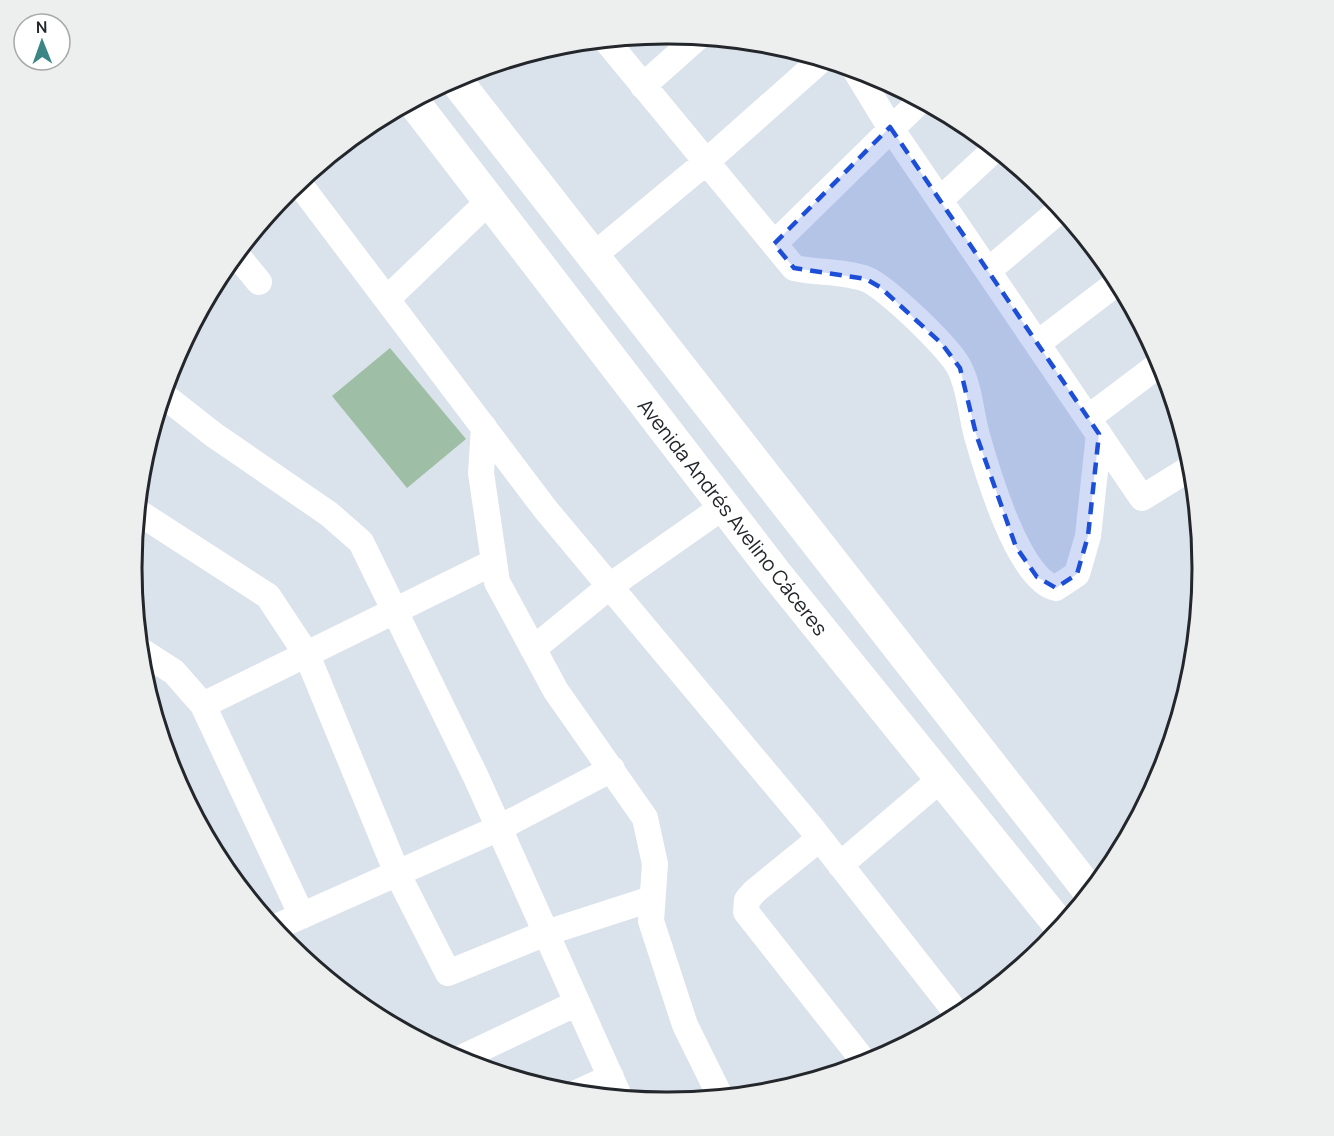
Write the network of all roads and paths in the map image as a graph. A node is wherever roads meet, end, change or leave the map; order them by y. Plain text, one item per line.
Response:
1 (689, 45) edge
2 (611, 47) edge
3 (815, 65) edge
4 (862, 81) edge
5 (459, 86) edge
6 (643, 86) junction
7 (914, 106) edge
8 (417, 107) edge
9 (890, 127) junction
10 (989, 154) edge
11 (706, 162) junction
12 (304, 190) edge
13 (941, 199) junction
14 (488, 202) junction
15 (1054, 215) edge
16 (774, 244) junction
17 (593, 256) junction
18 (242, 261) edge
19 (989, 270) junction
20 (259, 282) dead end
21 (1110, 288) edge
22 (387, 299) junction
23 (1038, 343) junction
24 (1153, 370) edge
25 (169, 401) edge
26 (1094, 426) junction
27 (484, 427) junction
28 (1182, 473) edge
29 (724, 506) junction
30 (146, 517) edge
31 (494, 562) junction
32 (610, 586) junction
33 (395, 612) junction
34 (533, 649) junction
35 (307, 655) junction
36 (151, 657) edge
37 (203, 705) junction
38 (612, 769) junction
39 (942, 778) junction
40 (499, 828) junction
41 (819, 839) junction
42 (840, 865) junction
43 (397, 873) junction
44 (1084, 885) edge
45 (651, 899) junction
46 (302, 916) junction
47 (1055, 920) edge
48 (283, 924) edge
49 (546, 933) junction
50 (578, 1003) junction
51 (952, 1008) edge
52 (469, 1054) edge
53 (860, 1056) edge
54 (616, 1088) edge
55 (717, 1090) edge

1 - 6 street
2 - 6 street
3 - 11 street
4 - 9 street
5 - 17 street
6 - 11 street
7 - 9 street
8 - 14 street, Avenida Andrés Avelino Cáceres
9 - 13 street
9 - 16 street
10 - 13 street
11 - 16 street
11 - 17 street
12 - 22 street
13 - 19 street
14 - 22 street
14 - 29 street, Avenida Andrés Avelino Cáceres
15 - 19 street
16 - 26 street
17 - 44 street
18 - 20 street
19 - 23 street
21 - 23 street
22 - 27 street
23 - 26 street
24 - 26 street
25 - 33 street
26 - 28 street
27 - 31 street
27 - 32 street
29 - 32 street
29 - 39 street, Avenida Andrés Avelino Cáceres
30 - 35 street
31 - 33 street
31 - 34 street
32 - 34 street
32 - 41 street
33 - 35 street
33 - 40 street
34 - 38 street
35 - 37 street
35 - 43 street
36 - 37 street
37 - 46 street
38 - 40 street
38 - 45 street
39 - 42 street
39 - 47 street, Avenida Andrés Avelino Cáceres
40 - 43 street
40 - 49 street
41 - 42 street
41 - 53 street
42 - 51 street
43 - 46 street
43 - 49 street
45 - 49 street
45 - 55 street
46 - 48 street
49 - 50 street
50 - 52 street
50 - 54 street

